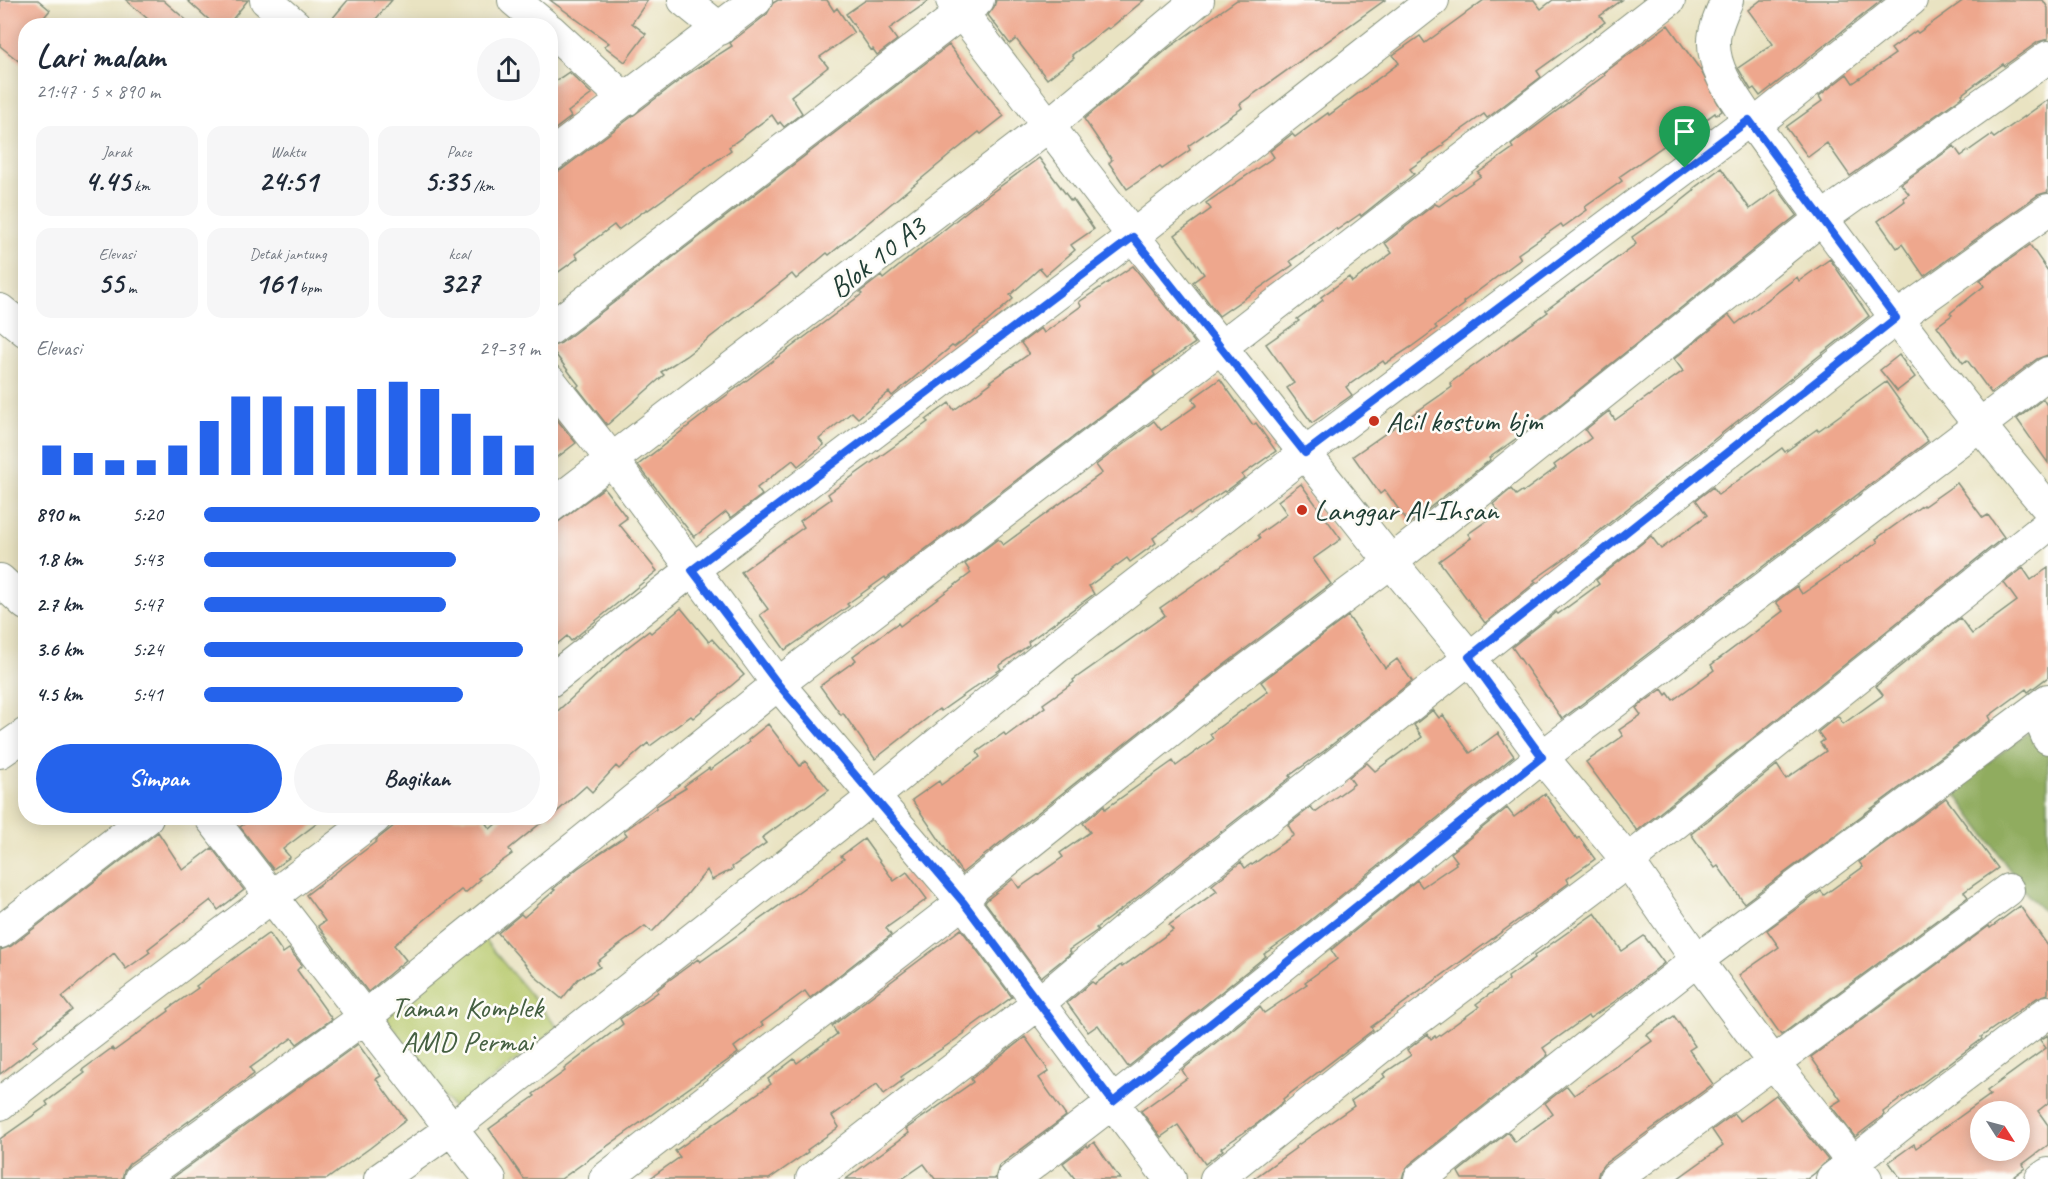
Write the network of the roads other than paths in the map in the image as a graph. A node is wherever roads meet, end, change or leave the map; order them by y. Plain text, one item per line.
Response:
1 (266, 0) edge
2 (514, 0) edge
3 (684, 0) edge
4 (756, 0) edge
5 (1198, 0) edge
6 (1432, 0) edge
7 (1669, 0) edge
8 (1727, 0) edge
9 (1911, 0) edge
10 (964, 4) edge
11 (287, 18) edge
12 (535, 18) edge
13 (720, 29) junction
14 (558, 37) edge
15 (2048, 57) edge
16 (626, 100) junction
17 (1751, 123) junction
18 (1049, 125) junction
19 (558, 150) edge
20 (2048, 210) edge
21 (1821, 219) junction
22 (1133, 237) junction
23 (0, 310) edge
24 (1896, 318) junction
25 (558, 323) edge
26 (18, 325) edge
27 (1221, 347) junction
28 (2048, 373) edge
29 (558, 391) edge
30 (1978, 426) junction
31 (1305, 453) junction
32 (612, 460) junction
33 (558, 501) edge
34 (2048, 508) edge
35 (2048, 525) edge
36 (1391, 562) junction
37 (692, 570) junction
38 (0, 580) edge
39 (18, 597) edge
40 (1469, 657) junction
41 (558, 675) edge
42 (778, 684) junction
43 (2044, 716) edge
44 (18, 740) edge
45 (0, 752) edge
46 (1542, 757) junction
47 (873, 798) junction
48 (138, 825) edge
49 (216, 825) edge
50 (366, 825) edge
51 (1628, 861) junction
52 (2008, 890) dead end
53 (273, 897) junction
54 (963, 902) junction
55 (0, 932) edge
56 (1697, 960) junction
57 (1039, 1003) junction
58 (2048, 1012) edge
59 (365, 1017) junction
60 (1773, 1062) junction
61 (1113, 1102) junction
62 (0, 1104) edge
63 (451, 1129) junction
64 (1851, 1173) edge
65 (2048, 1174) edge
66 (140, 1179) edge
67 (380, 1179) edge
68 (490, 1179) edge
69 (605, 1179) edge
70 (812, 1179) edge
71 (1013, 1179) edge
72 (1170, 1179) edge
73 (1216, 1179) edge
74 (1420, 1179) edge
75 (1615, 1179) edge
76 (2041, 1179) edge

1 - 11 street
2 - 12 street
3 - 13 street
4 - 13 street
5 - 18 street, Blok 10 A3
6 - 22 street
7 - 27 street
8 - 17 street
9 - 17 street
10 - 18 street
10 - 25 street
13 - 16 street
14 - 16 street
15 - 21 street
16 - 19 street
17 - 21 street
17 - 31 street
18 - 22 street
18 - 32 street, Blok 10 A3
20 - 24 street
21 - 24 street
21 - 36 street
22 - 27 street
22 - 37 street
23 - 26 street
24 - 30 street
24 - 40 street
27 - 31 street
27 - 42 street
28 - 30 street
29 - 32 street
30 - 34 street
30 - 46 street
31 - 36 street
31 - 47 street
32 - 33 street, Blok 10 A3
32 - 37 street
35 - 51 street
36 - 40 street
36 - 54 street
37 - 41 street
37 - 42 street
38 - 39 street
40 - 46 street
40 - 57 street
42 - 47 street
42 - 59 street
43 - 56 street
44 - 45 street
46 - 51 street
46 - 61 street
47 - 54 street
47 - 63 street
48 - 55 street
49 - 53 street
50 - 53 street
51 - 56 street
51 - 73 street
52 - 60 street
53 - 59 street
53 - 62 street
54 - 57 street
54 - 69 street
56 - 60 street
56 - 74 street
57 - 61 street
57 - 70 street
58 - 64 street
59 - 63 street
59 - 66 street
60 - 64 street
60 - 75 street
61 - 71 street
61 - 72 street
63 - 67 street
63 - 68 street
65 - 76 street

